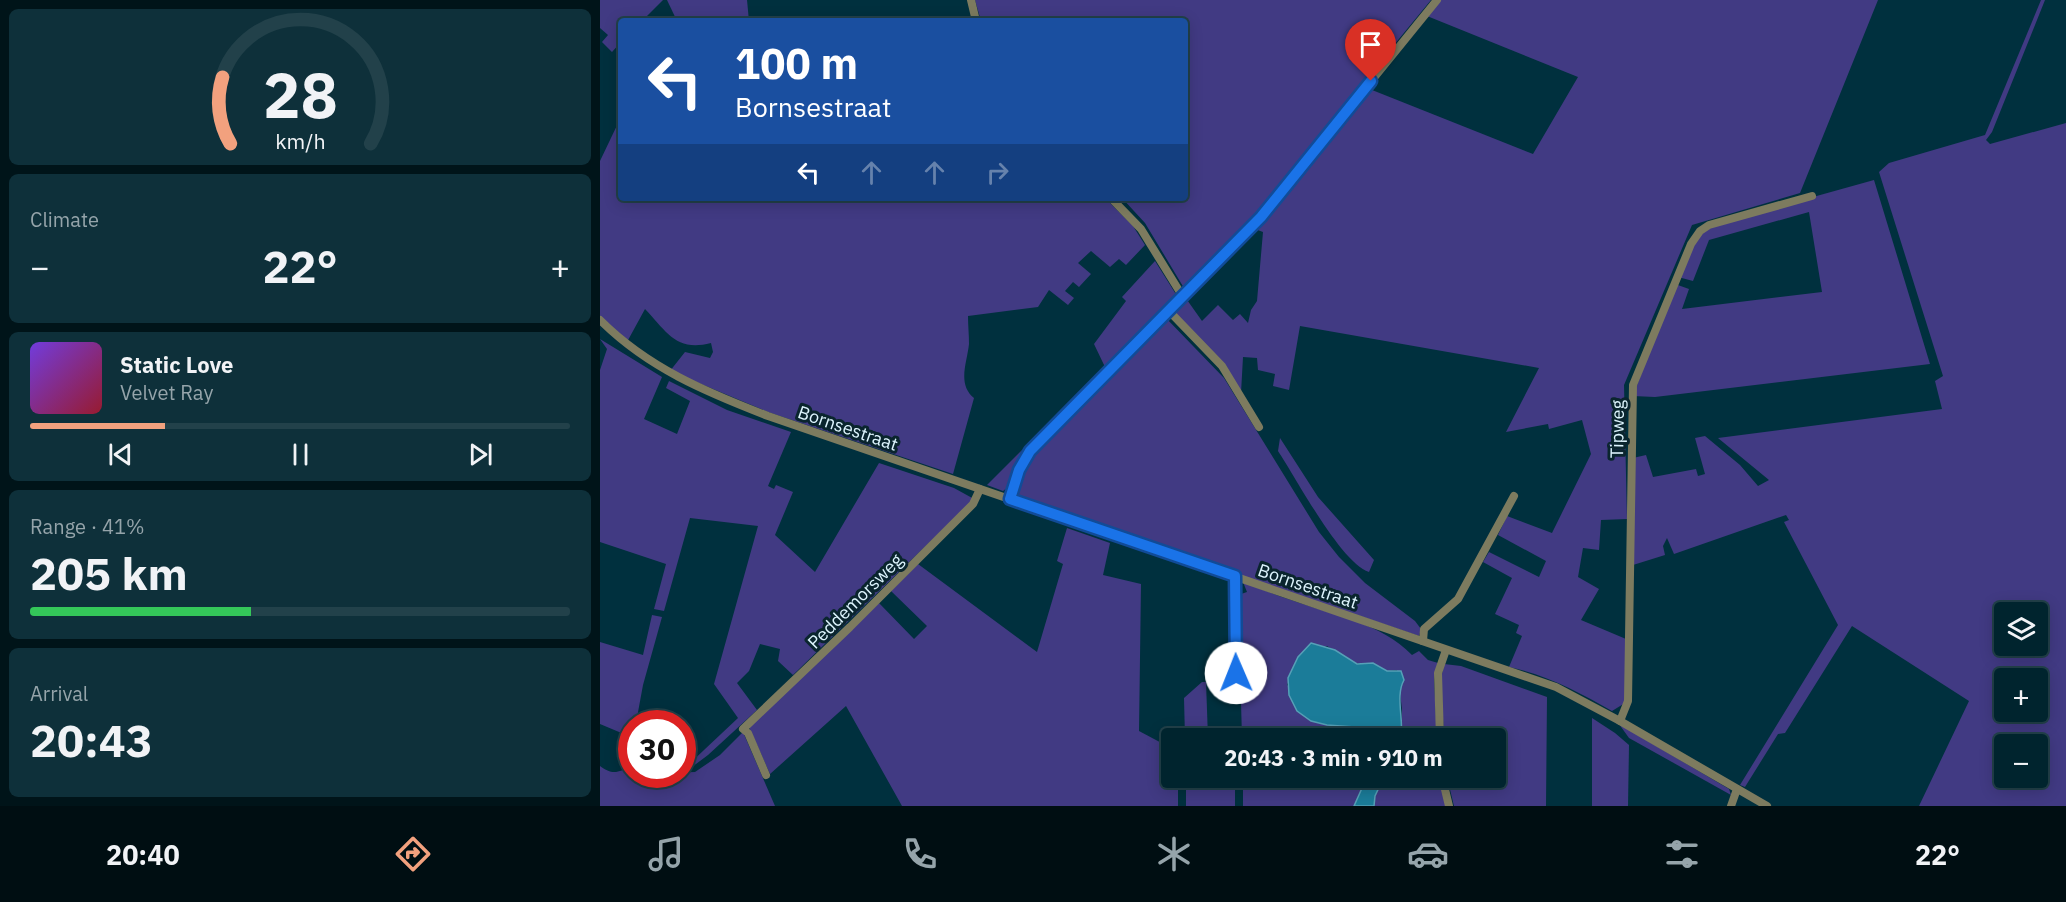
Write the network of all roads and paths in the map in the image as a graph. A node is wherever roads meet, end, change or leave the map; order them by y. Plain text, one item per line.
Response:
1 (970, 0) edge
2 (1437, 0) edge
3 (975, 18) edge
4 (1812, 196) dead end
5 (1114, 201) edge
6 (1183, 297) junction
7 (1168, 311) junction
8 (600, 320) edge
9 (1259, 427) dead end
10 (980, 489) junction
11 (1514, 496) dead end
12 (1010, 499) junction
13 (1235, 576) junction
14 (1423, 641) junction
15 (1446, 650) junction
16 (1236, 691) dead end
17 (1620, 720) junction
18 (1440, 728) edge
19 (766, 776) dead end
20 (1445, 788) edge
21 (1737, 789) junction
22 (1449, 806) edge
23 (1731, 806) edge
24 (1767, 806) edge

1 - 3 street
2 - 6 street
4 - 17 street, Tipweg
5 - 6 street
6 - 7 street
7 - 9 street
7 - 12 street
8 - 10 street, Bornsestraat
10 - 12 street, Bornsestraat
10 - 19 street, Peddemorsweg
11 - 14 street
12 - 13 street, Bornsestraat
13 - 14 street, Bornsestraat
13 - 16 street
14 - 15 street, Bornsestraat
15 - 17 street, Bornsestraat
15 - 18 street
17 - 21 street, Bornsestraat
20 - 22 street
21 - 23 street
21 - 24 street, Bornsestraat

